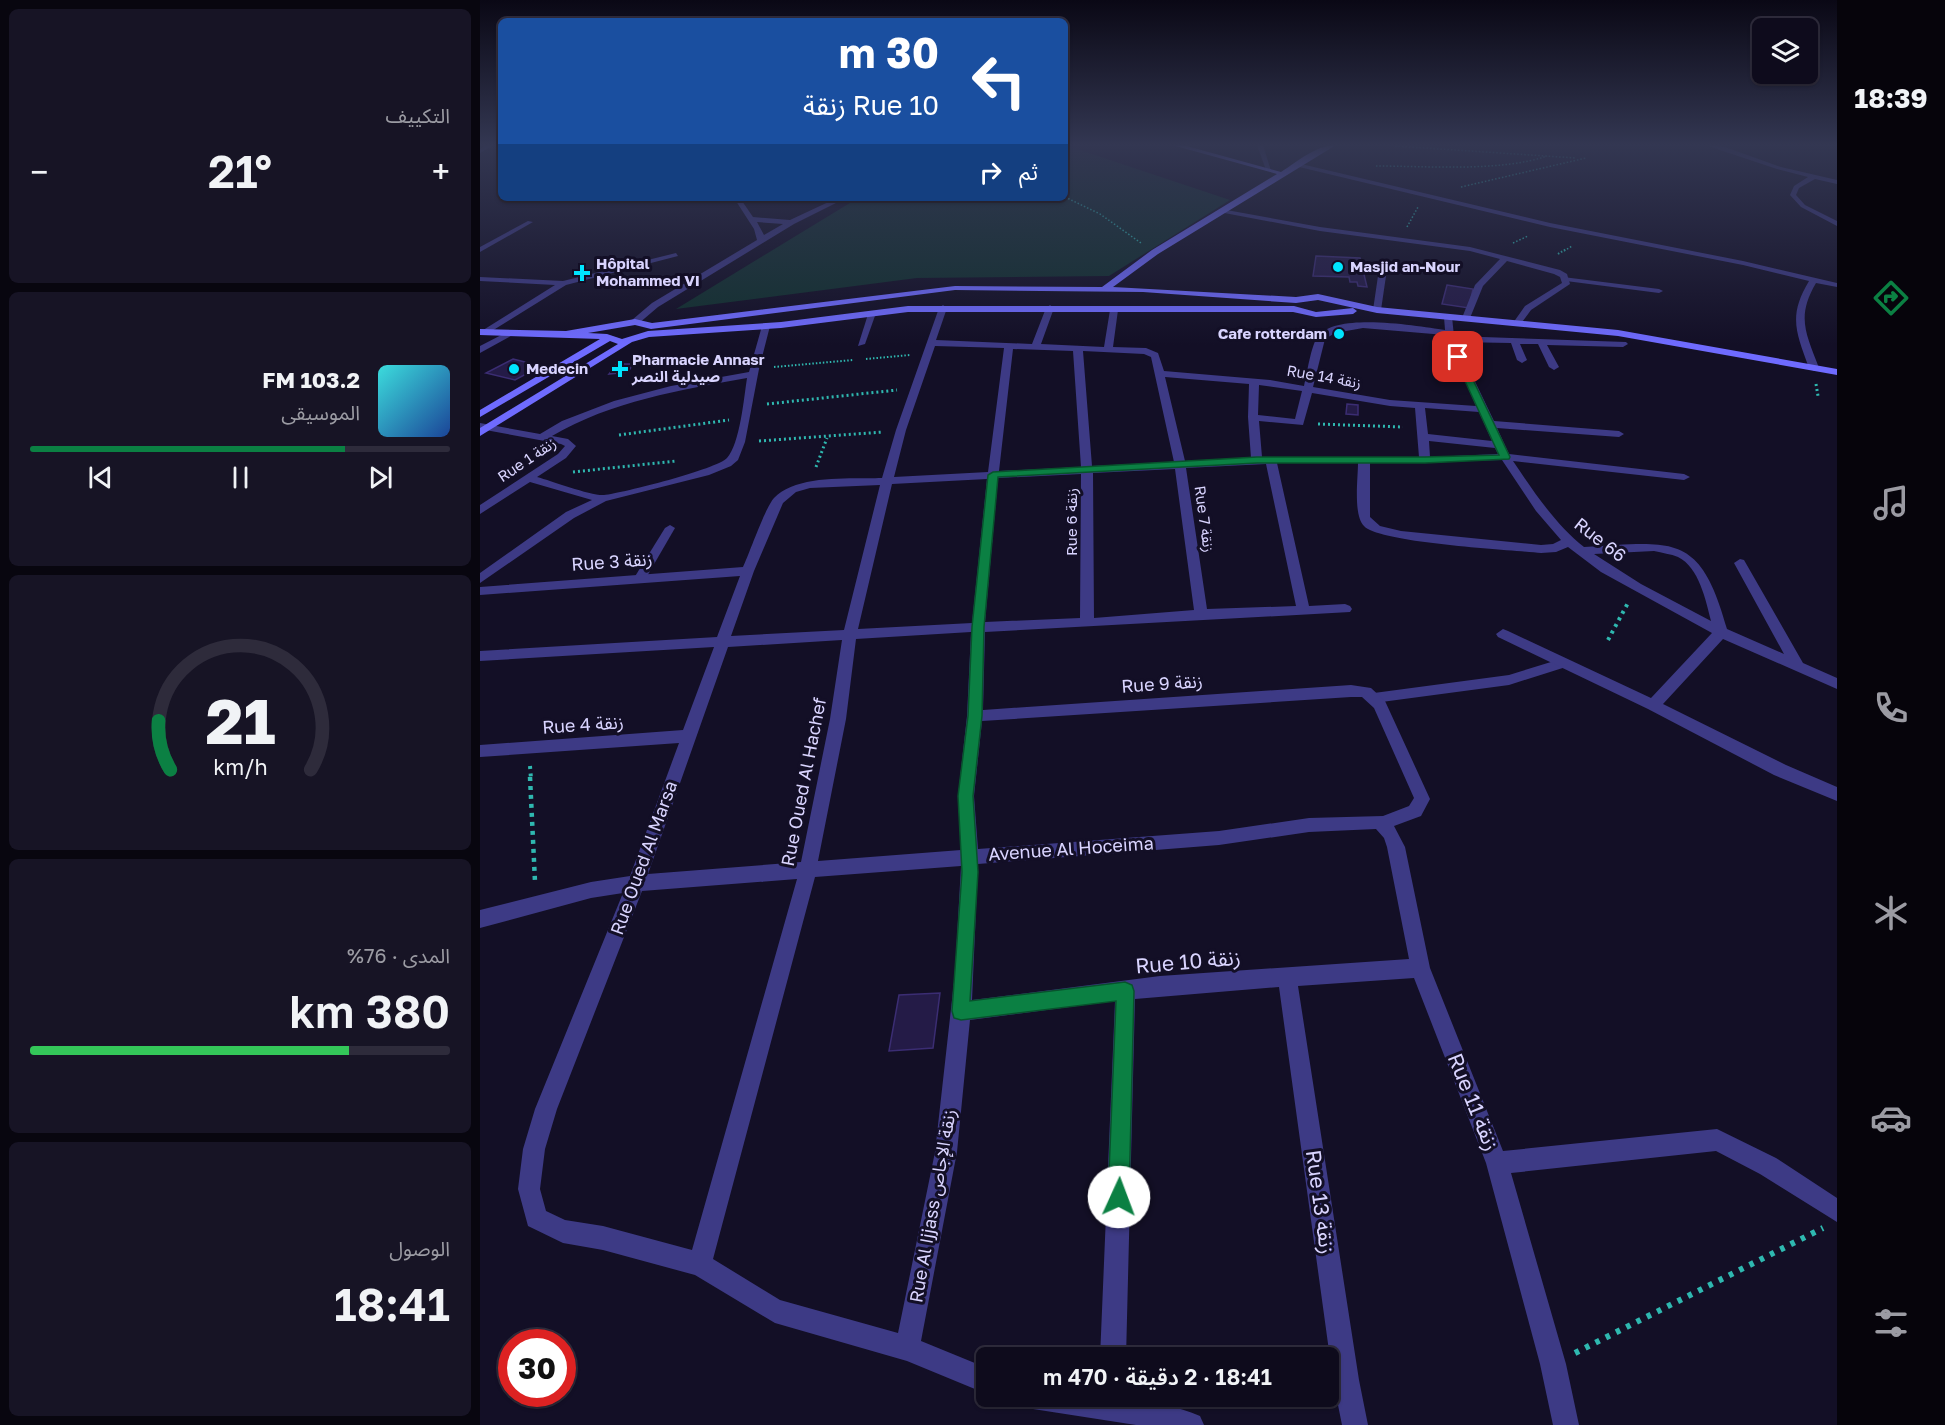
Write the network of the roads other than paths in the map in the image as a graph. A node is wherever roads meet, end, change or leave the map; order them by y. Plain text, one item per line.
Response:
1 (1221, 211) edge
2 (746, 212) edge
3 (814, 212) edge
4 (1224, 212) edge
5 (1496, 212) edge
6 (1813, 212) edge
7 (752, 219) junction
8 (530, 222) dead end
9 (791, 222) junction
10 (1837, 224) edge
11 (761, 242) junction
12 (480, 250) edge
13 (676, 255) dead end
14 (1506, 258) junction
15 (1382, 276) dead end
16 (480, 279) edge
17 (1566, 279) junction
18 (1814, 280) junction
19 (563, 283) junction
20 (1834, 287) edge
21 (1105, 289) junction
22 (1659, 291) dead end
23 (1329, 301) junction
24 (1295, 304) junction
25 (943, 308) junction
26 (1050, 308) junction
27 (1377, 309) junction
28 (1114, 310) junction
29 (872, 313) junction
30 (1329, 313) junction
31 (1448, 317) junction
32 (1466, 318) junction
33 (635, 322) junction
34 (1518, 323) junction
35 (618, 326) junction
36 (766, 326) junction
37 (650, 330) junction
38 (482, 332) edge
39 (514, 332) junction
40 (566, 334) junction
41 (1450, 336) junction
42 (608, 338) junction
43 (628, 341) junction
44 (1515, 342) junction
45 (1541, 342) junction
46 (861, 344) dead end
47 (1623, 344) dead end
48 (1010, 346) junction
49 (930, 348) junction
50 (1035, 348) junction
51 (480, 350) edge
52 (1078, 350) junction
53 (1108, 351) junction
54 (1522, 360) dead end
55 (1554, 367) dead end
56 (1814, 368) junction
57 (753, 372) junction
58 (1837, 372) edge
59 (1161, 374) junction
60 (1254, 382) junction
61 (1310, 389) junction
62 (1419, 405) junction
63 (1481, 409) junction
64 (480, 414) edge
65 (1253, 417) junction
66 (1488, 424) junction
67 (483, 429) edge
68 (1422, 432) junction
69 (1619, 434) dead end
70 (542, 437) junction
71 (1502, 451) junction
72 (1364, 459) junction
73 (1257, 460) junction
74 (1271, 460) junction
75 (1425, 460) junction
76 (1180, 465) junction
77 (1087, 469) junction
78 (993, 475) junction
79 (1684, 477) dead end
80 (528, 478) junction
81 (887, 481) junction
82 (602, 499) junction
83 (480, 510) edge
84 (670, 528) dead end
85 (1569, 541) junction
86 (1580, 551) junction
87 (1740, 563) dead end
88 (748, 571) junction
89 (640, 578) junction
90 (480, 579) edge
91 (480, 591) edge
92 (1345, 609) dead end
93 (1303, 610) junction
94 (1201, 614) junction
95 (1087, 623) junction
96 (978, 627) junction
97 (1721, 632) junction
98 (850, 634) junction
99 (1503, 634) dead end
100 (723, 642) junction
101 (480, 656) edge
102 (1564, 663) junction
103 (1798, 667) junction
104 (1837, 684) edge
105 (1374, 698) junction
106 (1653, 705) junction
107 (975, 716) junction
108 (688, 736) junction
109 (480, 751) edge
110 (1837, 794) edge
111 (1383, 823) junction
112 (970, 856) junction
113 (808, 869) junction
114 (636, 883) junction
115 (480, 919) edge
116 (1420, 968) junction
117 (1287, 979) junction
118 (1125, 991) junction
119 (961, 1011) junction
120 (1497, 1163) junction
121 (1832, 1218) edge
122 (700, 1264) junction
123 (1113, 1347) edge
124 (907, 1348) junction
125 (976, 1377) edge
126 (1128, 1407) edge
127 (1191, 1425) edge
128 (1355, 1425) edge
129 (1566, 1425) edge

1 - 21 street
2 - 7 street
3 - 9 street
4 - 14 street
5 - 18 street
6 - 10 street
7 - 9 street
7 - 11 street
8 - 12 lane
9 - 11 street
11 - 33 street
13 - 19 lane
14 - 17 street
14 - 32 street
15 - 27 street
16 - 19 lane
17 - 22 lane
17 - 34 street
18 - 20 street
18 - 56 street
19 - 38 lane
21 - 24 street
21 - 37 street
23 - 24 street
23 - 27 street
23 - 30 street
24 - 28 street
24 - 30 street
25 - 26 street
25 - 29 street
25 - 49 street, Rue Oued Al Hachef
26 - 28 street
26 - 50 street
27 - 30 street
27 - 31 street
28 - 53 street
29 - 36 street
29 - 46 lane
31 - 32 street
31 - 41 street, Rue 66
32 - 34 street
33 - 35 street
33 - 37 street
34 - 56 street
35 - 40 street
35 - 42 street
36 - 37 street
36 - 57 street
37 - 43 street
38 - 39 street
39 - 40 street
39 - 51 street
40 - 42 street
41 - 44 street
41 - 61 street
41 - 63 street, Rue 66
42 - 43 street
42 - 64 street
43 - 67 street
44 - 45 street
44 - 54 street
45 - 47 street
45 - 55 street
48 - 49 street
48 - 50 street
48 - 78 street, Rue Al Ijjass زنقة الإجاص
49 - 81 street, Rue Oued Al Hachef
50 - 52 street
52 - 53 street
52 - 77 street, Rue 6 زنقة
53 - 59 street, Rue 7 زنقة
56 - 58 street
57 - 70 street
57 - 82 street
59 - 60 street, Rue 14 زنقة
59 - 76 street, Rue 7 زنقة
60 - 61 street, Rue 14 زنقة
60 - 65 street
61 - 62 street, Rue 14 زنقة
61 - 65 street
62 - 63 street, Rue 14 زنقة
62 - 68 street
63 - 66 street, Rue 66
65 - 73 street
66 - 69 street
66 - 71 street, Rue 66
67 - 70 street, Rue 1 زنقة
68 - 71 street
68 - 75 street
70 - 80 street, Rue 1 زنقة
71 - 75 street
71 - 79 street
71 - 85 street, Rue 66
72 - 74 street
72 - 75 street
72 - 85 street
73 - 74 street
73 - 76 street
74 - 93 street
76 - 77 street
76 - 94 street, Rue 7 زنقة
77 - 78 street
77 - 95 street, Rue 6 زنقة
78 - 81 street
78 - 96 street, Rue Al Ijjass زنقة الإجاص
80 - 82 street
80 - 83 street, Rue 1 زنقة
81 - 88 street, Rue Oued Al Marsa
81 - 98 street, Rue Oued Al Hachef
82 - 90 street
84 - 89 lane
85 - 86 street, Rue 66
86 - 97 street, Rue 66
86 - 97 street
87 - 103 street
88 - 89 street, Rue 3 زنقة
88 - 100 street, Rue Oued Al Marsa
89 - 91 street, Rue 3 زنقة
92 - 93 street
93 - 94 street
94 - 95 street
95 - 96 street
96 - 98 street
96 - 107 street, Rue Al Ijjass زنقة الإجاص
97 - 103 street, Rue 66
97 - 106 street
98 - 100 street
98 - 113 street, Rue Oued Al Hachef
99 - 102 street
100 - 101 street
100 - 108 street, Rue Oued Al Marsa
102 - 105 lane
102 - 106 street
103 - 104 street, Rue 66
105 - 107 street, Rue 9 زنقة
105 - 111 street
106 - 110 street
107 - 112 street, Rue Al Ijjass زنقة الإجاص
108 - 109 street, Rue 4 زنقة
108 - 114 street, Rue Oued Al Marsa
111 - 112 street, Avenue Al Hoceima
111 - 116 street, Rue 11 زنقة
112 - 113 street, Avenue Al Hoceima
112 - 119 street, Rue Al Ijjass زنقة الإجاص
113 - 114 street, Avenue Al Hoceima
113 - 122 street, Rue Oued Al Hachef
114 - 115 street, Avenue Al Hoceima
114 - 122 street, Rue Oued Al Marsa
116 - 117 street, Rue 10 زنقة
116 - 120 street, Rue 11 زنقة
117 - 118 street, Rue 10 زنقة
117 - 128 street, Rue 13 زنقة
118 - 119 street, Rue 10 زنقة
118 - 123 street
119 - 124 street, Rue Al Ijjass زنقة الإجاص
120 - 121 street
120 - 129 street, Rue 11 زنقة
122 - 124 street
124 - 125 street
126 - 127 street

